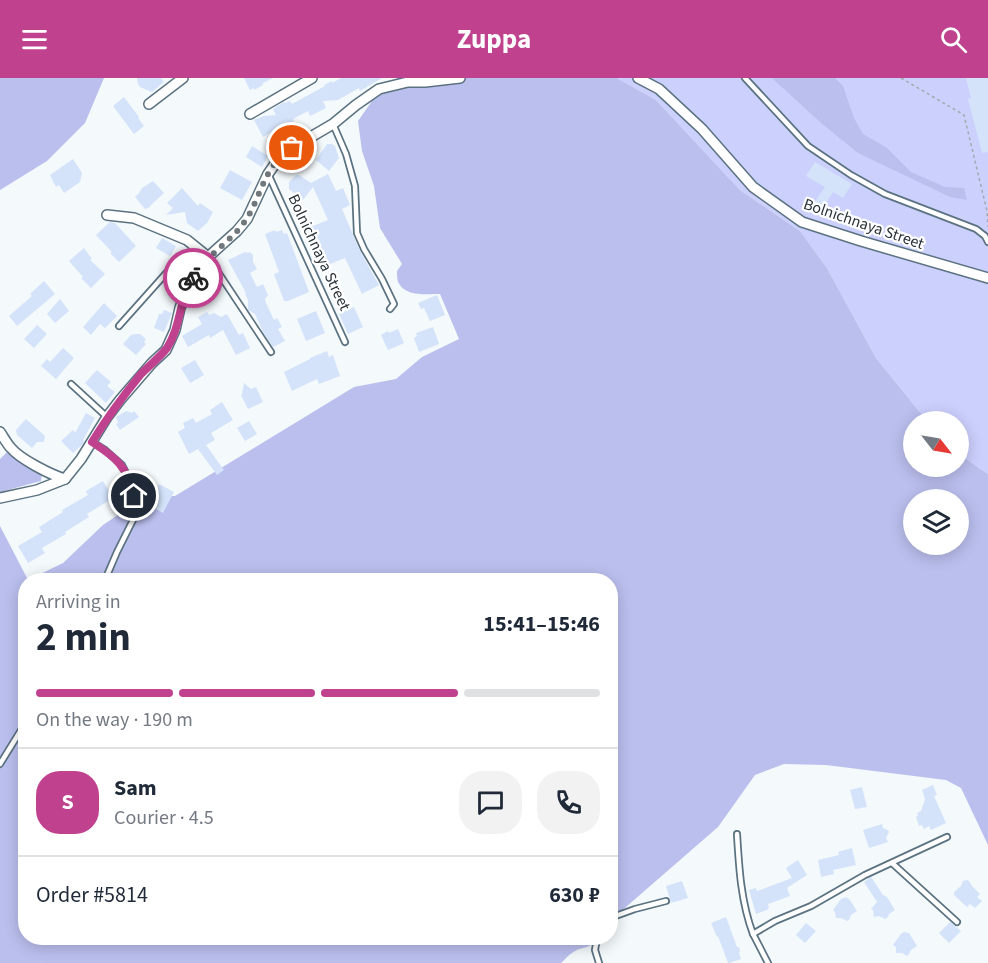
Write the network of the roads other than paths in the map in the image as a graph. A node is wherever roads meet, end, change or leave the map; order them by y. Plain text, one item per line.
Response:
1 (183, 78) edge
2 (312, 78) edge
3 (460, 78) edge
4 (638, 78) edge
5 (745, 78) edge
6 (424, 80) edge
7 (149, 104) dead end
8 (250, 114) dead end
9 (333, 124) junction
10 (268, 174) junction
11 (107, 215) dead end
12 (988, 242) edge
13 (208, 257) junction
14 (198, 268) junction
15 (988, 278) edge
16 (390, 309) dead end
17 (119, 326) dead end
18 (345, 342) dead end
19 (271, 352) dead end
20 (71, 384) dead end
21 (107, 417) junction
22 (0, 432) edge
23 (92, 442) junction
24 (65, 479) junction
25 (0, 498) edge
26 (108, 573) edge
27 (18, 735) edge
28 (0, 764) edge
29 (737, 834) dead end
30 (947, 837) dead end
31 (892, 862) junction
32 (666, 902) dead end
33 (618, 914) edge
34 (957, 922) dead end
35 (753, 934) junction
36 (596, 945) edge
37 (599, 963) edge
38 (768, 963) edge

1 - 7 street
2 - 8 street
3 - 6 street
4 - 15 street, Bolnichnaya Street
5 - 12 lane
6 - 9 street
9 - 10 street
9 - 16 lane
10 - 13 street
10 - 18 lane, Bolnichnaya Street
11 - 13 street
13 - 14 street
13 - 19 lane
14 - 17 lane
14 - 21 street
20 - 21 lane
21 - 23 street
22 - 24 street
23 - 24 street
23 - 26 lane
24 - 25 street
27 - 28 lane
29 - 35 lane
30 - 31 lane
31 - 34 lane
31 - 35 lane
32 - 33 lane
35 - 38 lane
36 - 37 lane

